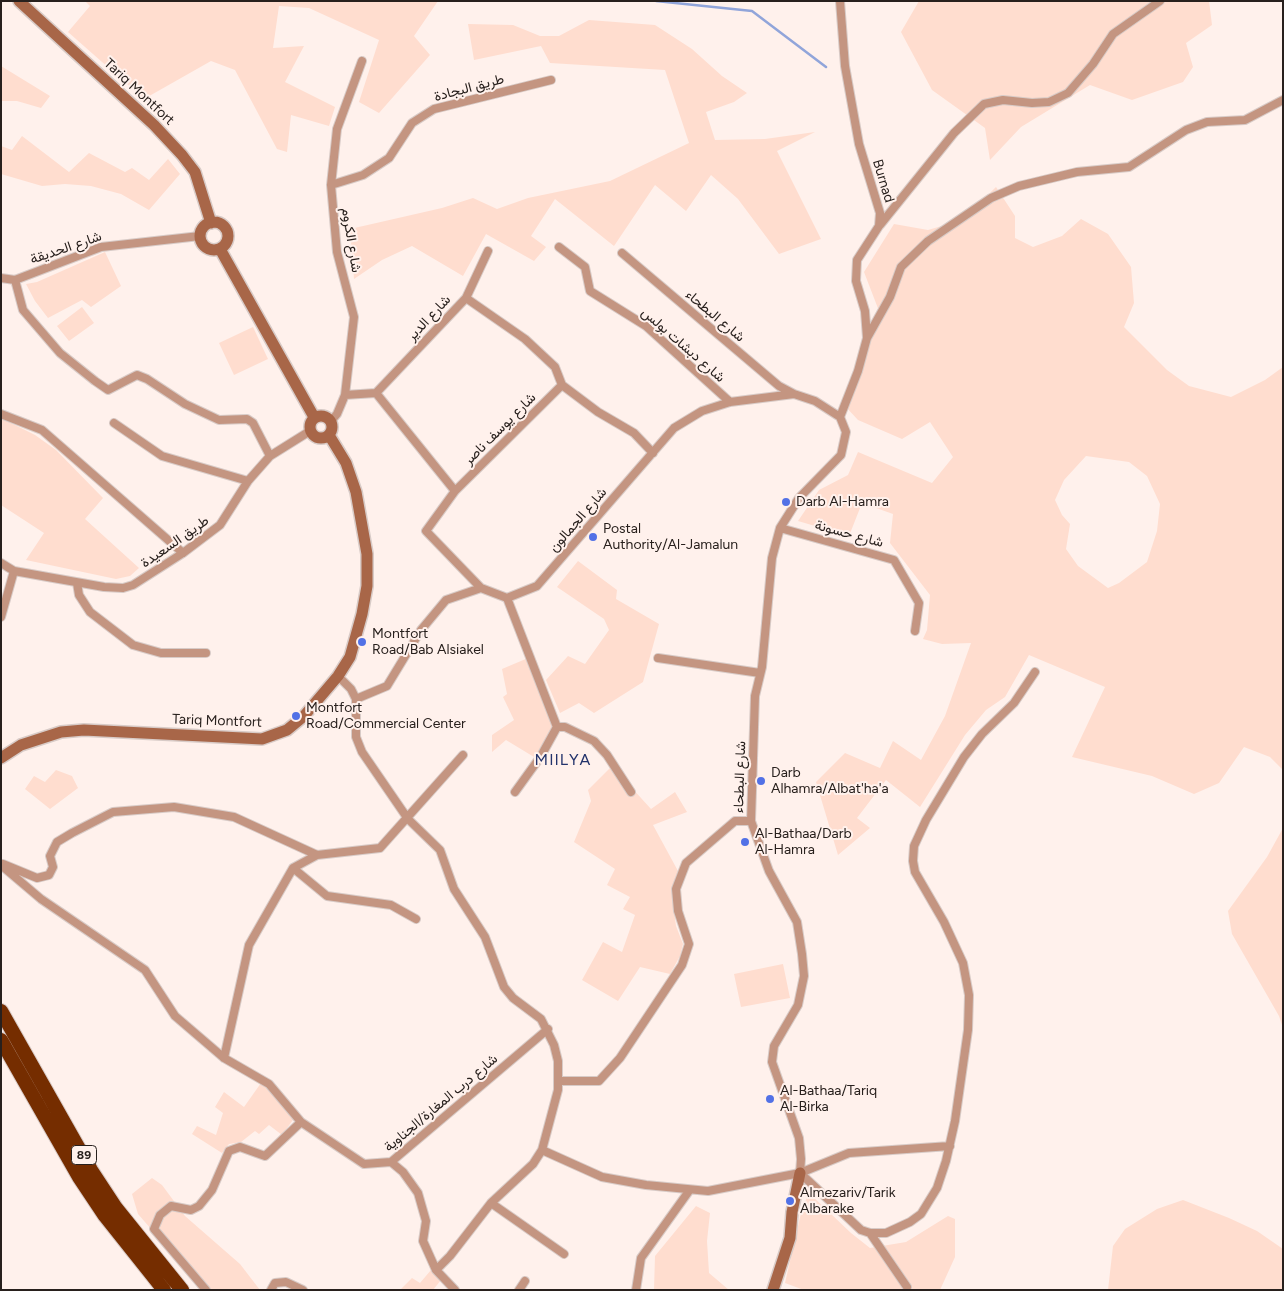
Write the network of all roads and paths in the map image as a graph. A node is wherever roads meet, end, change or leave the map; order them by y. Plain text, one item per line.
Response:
1 (19, 1) edge
2 (840, 1) edge
3 (1160, 1) edge
4 (362, 61) dead end
5 (551, 80) dead end
6 (1283, 100) edge
7 (331, 185) junction
8 (212, 223) junction
9 (878, 226) junction
10 (200, 236) junction
11 (559, 247) dead end
12 (220, 249) junction
13 (488, 251) dead end
14 (622, 253) dead end
15 (1, 278) edge
16 (15, 280) junction
17 (466, 298) junction
18 (867, 338) junction
19 (562, 385) junction
20 (376, 393) junction
21 (794, 394) junction
22 (345, 395) junction
23 (730, 402) junction
24 (1, 414) edge
25 (314, 417) junction
26 (840, 417) junction
27 (331, 421) junction
28 (114, 423) dead end
29 (310, 431) junction
30 (329, 435) junction
31 (653, 453) junction
32 (270, 456) junction
33 (248, 481) junction
34 (455, 491) junction
35 (780, 528) junction
36 (183, 553) junction
37 (1, 563) edge
38 (14, 571) junction
39 (77, 582) junction
40 (481, 588) junction
41 (507, 598) junction
42 (1, 617) edge
43 (915, 631) dead end
44 (206, 653) dead end
45 (658, 658) dead end
46 (1035, 672) dead end
47 (760, 673) junction
48 (338, 676) junction
49 (356, 699) junction
50 (557, 727) junction
51 (463, 755) dead end
52 (1, 758) edge
53 (515, 792) dead end
54 (631, 792) dead end
55 (408, 819) junction
56 (751, 821) junction
57 (317, 855) junction
58 (1, 864) edge
59 (293, 868) junction
60 (416, 919) dead end
61 (1, 1011) edge
62 (548, 1029) junction
63 (1, 1040) edge
64 (224, 1058) junction
65 (559, 1081) junction
66 (301, 1122) junction
67 (950, 1146) junction
68 (542, 1150) junction
69 (391, 1162) junction
70 (800, 1173) junction
71 (689, 1191) junction
72 (491, 1203) junction
73 (870, 1233) junction
74 (564, 1254) dead end
75 (436, 1270) junction
76 (525, 1281) dead end
77 (907, 1288) dead end
78 (164, 1290) edge
79 (182, 1290) edge
80 (206, 1290) edge
81 (271, 1290) edge
82 (303, 1290) edge
83 (455, 1290) edge
84 (519, 1290) edge
85 (636, 1290) edge
86 (773, 1290) edge

1 - 8 main road, Tariq Montfort
2 - 9 street, Burnad
3 - 9 street
4 - 7 street, شارع الكروم
5 - 7 street, طريق البجادة
6 - 18 street
7 - 22 street, شارع الكروم
8 - 10 main road
8 - 12 main road
9 - 18 street
10 - 12 main road
10 - 16 street, شارع الحديقة
11 - 23 street, شارع دبشات بولس
12 - 25 main road
13 - 17 street, شارع الدير
14 - 21 street, شارع البطحاء
15 - 16 street, شارع الحديقة
16 - 32 street
17 - 19 street
17 - 20 street, شارع الدير
18 - 26 street
19 - 31 street
19 - 34 street, شارع يوسف ناصر
20 - 22 street
20 - 34 street
21 - 23 street, شارع الجمالون
21 - 26 street, شارع الجمالون
22 - 27 street, شارع الكروم
23 - 31 street, شارع الجمالون
24 - 36 street
25 - 27 main road
25 - 29 main road
26 - 35 street, شارع البطحاء
27 - 30 main road
28 - 33 street
29 - 30 main road
29 - 32 street, طريق السعيدة
30 - 48 main road, Tariq Montfort
31 - 41 street, شارع الجمالون
32 - 33 street, طريق السعيدة
33 - 36 street, طريق السعيدة
34 - 40 street, شارع يوسف ناصر
35 - 43 street, شارع حسونة
35 - 47 street, شارع البطحاء
36 - 39 street, طريق السعيدة
37 - 38 street, طريق السعيدة
38 - 39 street, طريق السعيدة
38 - 42 street
39 - 44 street
40 - 41 street
40 - 49 street
41 - 50 street
45 - 47 street
46 - 67 street
47 - 56 street, شارع البطحاء
48 - 49 street
48 - 52 main road, Tariq Montfort
49 - 55 street
50 - 53 street
50 - 54 street
51 - 55 street
55 - 57 street
55 - 62 street
56 - 65 street
56 - 70 street, شارع البطحاء
57 - 58 street
57 - 59 street
58 - 64 street, شارع درب المغارة/الجناوية
59 - 60 street
59 - 64 street
61 - 79 highway, 89
62 - 65 street
62 - 69 street, شارع درب المغارة/الجناوية
63 - 78 highway, 89
64 - 66 street, شارع درب المغارة/الجناوية
65 - 68 street
66 - 69 street, شارع درب المغارة/الجناوية
66 - 80 street
67 - 70 street
67 - 73 street
68 - 71 street
68 - 72 street
69 - 75 street
70 - 71 street
70 - 73 street
70 - 86 main road
71 - 85 street
72 - 74 street
72 - 75 street
73 - 77 street
75 - 83 street
76 - 84 street
81 - 82 street

